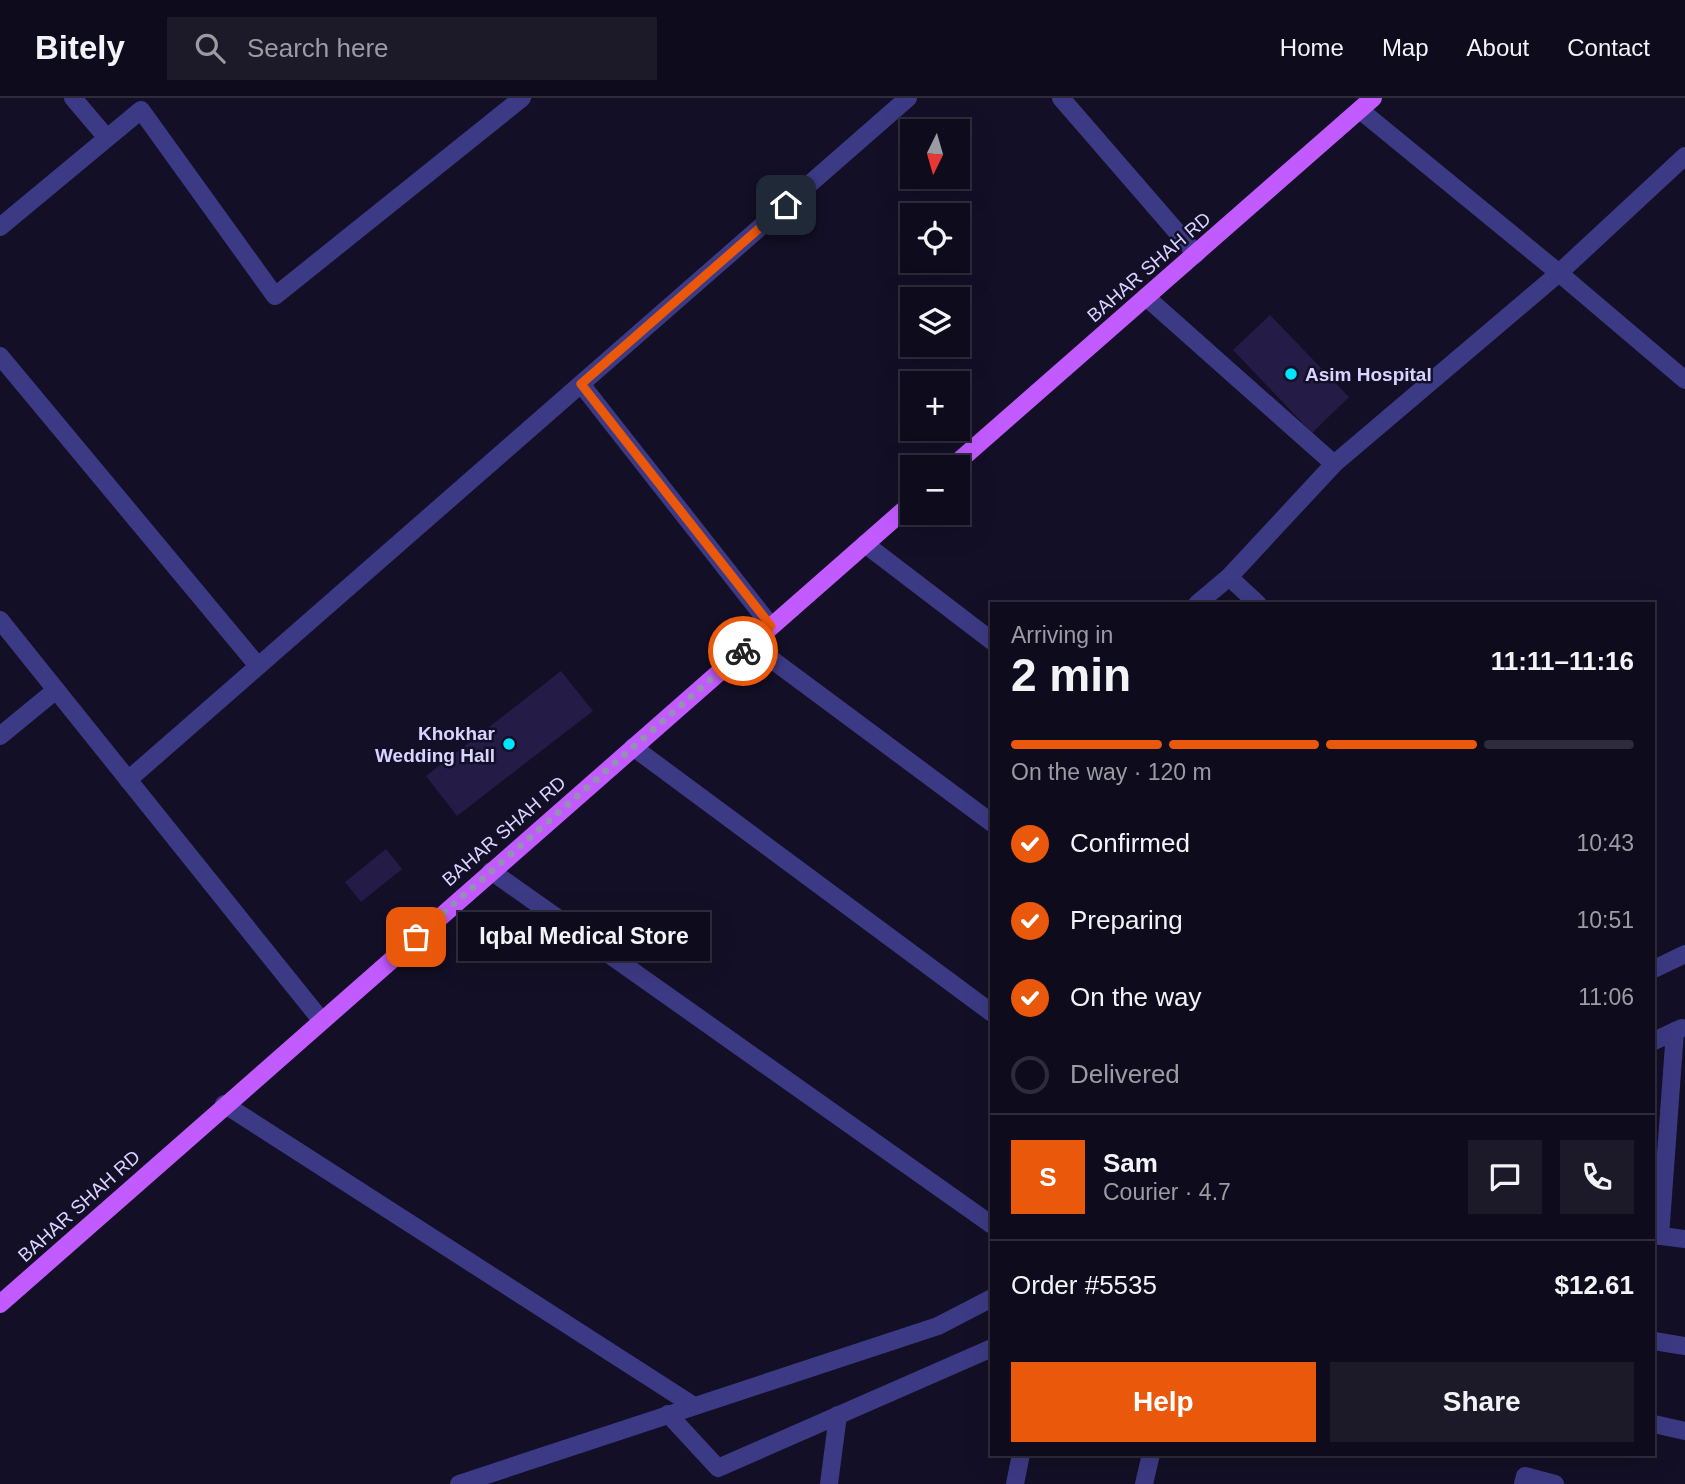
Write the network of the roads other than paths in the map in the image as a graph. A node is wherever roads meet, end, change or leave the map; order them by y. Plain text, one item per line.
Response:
1 (73, 98) edge
2 (522, 98) edge
3 (908, 98) edge
4 (1061, 98) edge
5 (1366, 104) edge
6 (107, 138) junction
7 (1685, 156) edge
8 (0, 227) edge
9 (1196, 254) junction
10 (1559, 273) junction
11 (1146, 297) junction
12 (0, 356) edge
13 (1685, 380) edge
14 (581, 384) junction
15 (966, 455) edge
16 (1334, 464) junction
17 (900, 513) edge
18 (865, 544) junction
19 (1228, 577) junction
20 (1199, 602) edge
21 (1256, 602) edge
22 (0, 620) edge
23 (771, 626) junction
24 (990, 639) edge
25 (751, 644) junction
26 (258, 666) junction
27 (56, 690) junction
28 (0, 736) edge
29 (633, 747) junction
30 (128, 780) junction
31 (990, 822) edge
32 (491, 871) junction
33 (1685, 954) edge
34 (1655, 968) edge
35 (990, 1012) edge
36 (321, 1020) junction
37 (1680, 1028) edge
38 (1655, 1040) edge
39 (224, 1104) junction
40 (990, 1224) edge
41 (1657, 1235) edge
42 (1685, 1239) edge
43 (990, 1299) edge
44 (0, 1304) edge
45 (1655, 1341) edge
46 (1685, 1346) edge
47 (990, 1349) edge
48 (694, 1406) junction
49 (668, 1414) junction
50 (838, 1415) junction
51 (1655, 1424) edge
52 (1685, 1431) edge
53 (1021, 1456) edge
54 (1151, 1456) edge
55 (717, 1476) edge
56 (458, 1484) edge
57 (829, 1484) edge
58 (1014, 1484) edge
59 (1144, 1484) edge
60 (1523, 1484) edge
61 (1556, 1484) edge

1 - 6 street
2 - 6 street
3 - 14 street
4 - 9 street
5 - 9 main road, BAHAR SHAH RD
5 - 10 street
6 - 8 street
7 - 10 street
9 - 11 main road, BAHAR SHAH RD
10 - 13 street
10 - 16 street
11 - 15 main road, BAHAR SHAH RD
11 - 16 street
12 - 26 street
14 - 23 street
14 - 26 street
16 - 19 street
17 - 18 main road, BAHAR SHAH RD
18 - 23 main road, BAHAR SHAH RD
18 - 24 street
19 - 20 street
19 - 21 street
22 - 27 street
23 - 25 main road, BAHAR SHAH RD
25 - 29 main road, BAHAR SHAH RD
25 - 31 street
26 - 30 street
27 - 28 street
27 - 30 street
29 - 32 main road, BAHAR SHAH RD
29 - 35 street
30 - 36 street
32 - 36 main road, BAHAR SHAH RD
32 - 40 street
33 - 34 street
36 - 39 main road, BAHAR SHAH RD
37 - 38 street
37 - 41 street
39 - 44 main road, BAHAR SHAH RD
39 - 48 street
41 - 42 street
43 - 48 street
45 - 46 street
47 - 50 street
48 - 49 street
49 - 55 street
49 - 56 street
50 - 55 street
50 - 57 street
51 - 52 street
53 - 58 street
54 - 59 street
60 - 61 street

